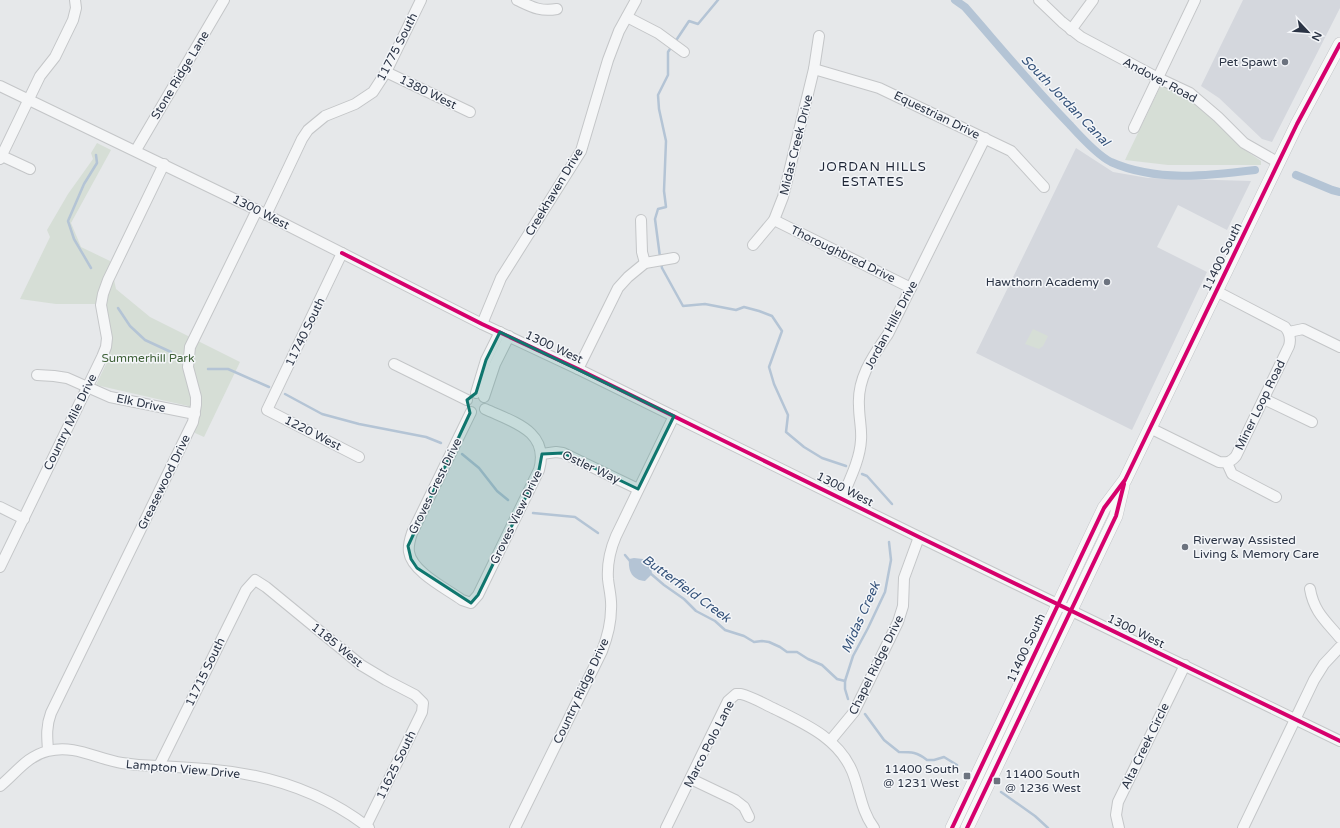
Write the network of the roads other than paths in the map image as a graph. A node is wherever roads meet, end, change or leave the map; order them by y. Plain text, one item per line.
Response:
1 (75, 0) edge
2 (224, 0) edge
3 (421, 0) edge
4 (517, 0) edge
5 (636, 0) edge
6 (1039, 0) edge
7 (1093, 0) edge
8 (1195, 0) edge
9 (557, 9) dead end
10 (626, 16) junction
11 (1071, 30) junction
12 (819, 36) dead end
13 (1340, 44) edge
14 (684, 52) dead end
15 (814, 69) junction
16 (386, 72) junction
17 (1158, 78) junction
18 (0, 86) edge
19 (29, 100) junction
20 (470, 112) dead end
21 (1134, 128) dead end
22 (985, 138) junction
23 (136, 150) junction
24 (1, 157) edge
25 (1279, 163) junction
26 (164, 164) junction
27 (30, 169) dead end
28 (1044, 187) dead end
29 (257, 210) junction
30 (266, 214) junction
31 (641, 220) dead end
32 (774, 220) junction
33 (753, 245) dead end
34 (342, 253) junction
35 (674, 258) dead end
36 (650, 263) junction
37 (911, 288) junction
38 (1216, 292) junction
39 (482, 324) junction
40 (1288, 332) junction
41 (504, 334) junction
42 (1340, 347) edge
43 (394, 364) dead end
44 (578, 369) junction
45 (37, 375) dead end
46 (88, 387) junction
47 (480, 395) junction
48 (1264, 399) junction
49 (467, 400) junction
50 (485, 409) junction
51 (267, 410) joint
52 (471, 412) junction
53 (195, 414) junction
54 (674, 416) junction
55 (1312, 422) dead end
56 (1150, 428) junction
57 (542, 454) junction
58 (359, 457) dead end
59 (1227, 463) junction
60 (1125, 480) junction
61 (638, 489) junction
62 (1276, 497) dead end
63 (842, 498) junction
64 (0, 507) edge
65 (24, 519) junction
66 (919, 538) junction
67 (0, 567) edge
68 (255, 580) joint
69 (1310, 589) dead end
70 (471, 603) joint
71 (1058, 604) junction
72 (1071, 610) junction
73 (1340, 638) edge
74 (1340, 647) edge
75 (1185, 665) junction
76 (422, 703) joint
77 (1295, 720) junction
78 (830, 741) junction
79 (1340, 742) edge
80 (48, 750) junction
81 (159, 766) junction
82 (691, 779) junction
83 (0, 786) edge
84 (749, 817) dead end
85 (367, 827) edge
86 (515, 828) edge
87 (666, 828) edge
88 (874, 828) edge
89 (952, 828) edge
90 (967, 828) edge
91 (1119, 828) edge
92 (1243, 828) edge

1 - 19 street
2 - 23 street, Stone Ridge Lane
3 - 16 street, 11775 South
4 - 9 street
5 - 10 street, Creekhaven Drive
6 - 11 street, Andover Road
7 - 11 street
8 - 17 street
10 - 14 street
10 - 39 street, Creekhaven Drive
11 - 17 street, Andover Road
12 - 15 street, Midas Creek Drive
13 - 25 main road, 11400 South
15 - 22 street, Equestrian Drive
15 - 32 street, Midas Creek Drive
16 - 20 street, 1380 West
16 - 30 street, 11775 South
17 - 21 street
17 - 25 street, Andover Road
18 - 19 street, 1300 West
19 - 23 street, 1300 West
19 - 24 street
22 - 28 street, Equestrian Drive
22 - 37 street, Jordan Hills Drive
23 - 26 street, 1300 West
24 - 27 street
25 - 38 main road, 11400 South
26 - 29 street, 1300 West
26 - 46 street, Country Mile Drive
29 - 30 street, 1300 West
29 - 53 street, Greasewood Drive
30 - 34 street, 1300 West
31 - 36 street
32 - 33 street, Midas Creek Drive
32 - 37 street, Thoroughbred Drive
34 - 39 street, 1300 West
34 - 51 street, 11740 South
35 - 36 street
36 - 44 street
37 - 63 street, Jordan Hills Drive
38 - 40 street
38 - 56 main road, 11400 South
39 - 41 street, 1300 West
40 - 42 street
40 - 48 street, Miner Loop Road
41 - 44 street, 1300 West
41 - 47 street
43 - 49 street
44 - 54 street, 1300 West
45 - 46 street, Elk Drive
46 - 53 street, Elk Drive
46 - 65 street, Country Mile Drive
47 - 49 street
47 - 50 street
48 - 55 street
48 - 59 street, Miner Loop Road
49 - 52 street
50 - 52 street
50 - 57 street, Groves View Drive
51 - 58 street, 1220 West
52 - 70 street, Groves Crest Drive
53 - 80 street, Greasewood Drive
54 - 61 street, Country Ridge Drive
54 - 63 street, 1300 West
56 - 59 street, Miner Loop Road
56 - 60 main road, 11400 South
57 - 61 street, Ostler Way
57 - 70 street, Groves View Drive
59 - 62 street
60 - 71 main road, 11400 South
60 - 72 main road, 11400 South
61 - 86 street, Country Ridge Drive
63 - 66 street, 1300 West
64 - 65 street
65 - 67 street, Country Mile Drive
66 - 71 street, 1300 West
66 - 78 street, Chapel Ridge Drive
68 - 76 street, 1185 West
68 - 81 street, 11715 South
69 - 73 street
71 - 72 street, 1300 West
71 - 89 main road, 11400 South
72 - 75 street, 1300 West
72 - 90 main road, 11400 South
74 - 77 street
75 - 77 street, 1300 West
75 - 91 street, Alta Creek Circle
76 - 85 street, 11625 South
77 - 79 street, 1300 West
77 - 92 street
78 - 82 street, Marco Polo Lane
78 - 88 street, Marco Polo Lane
80 - 81 street, Lampton View Drive
80 - 83 street, Lampton View Drive
81 - 85 street, Lampton View Drive
82 - 84 street
82 - 87 street, Marco Polo Lane

